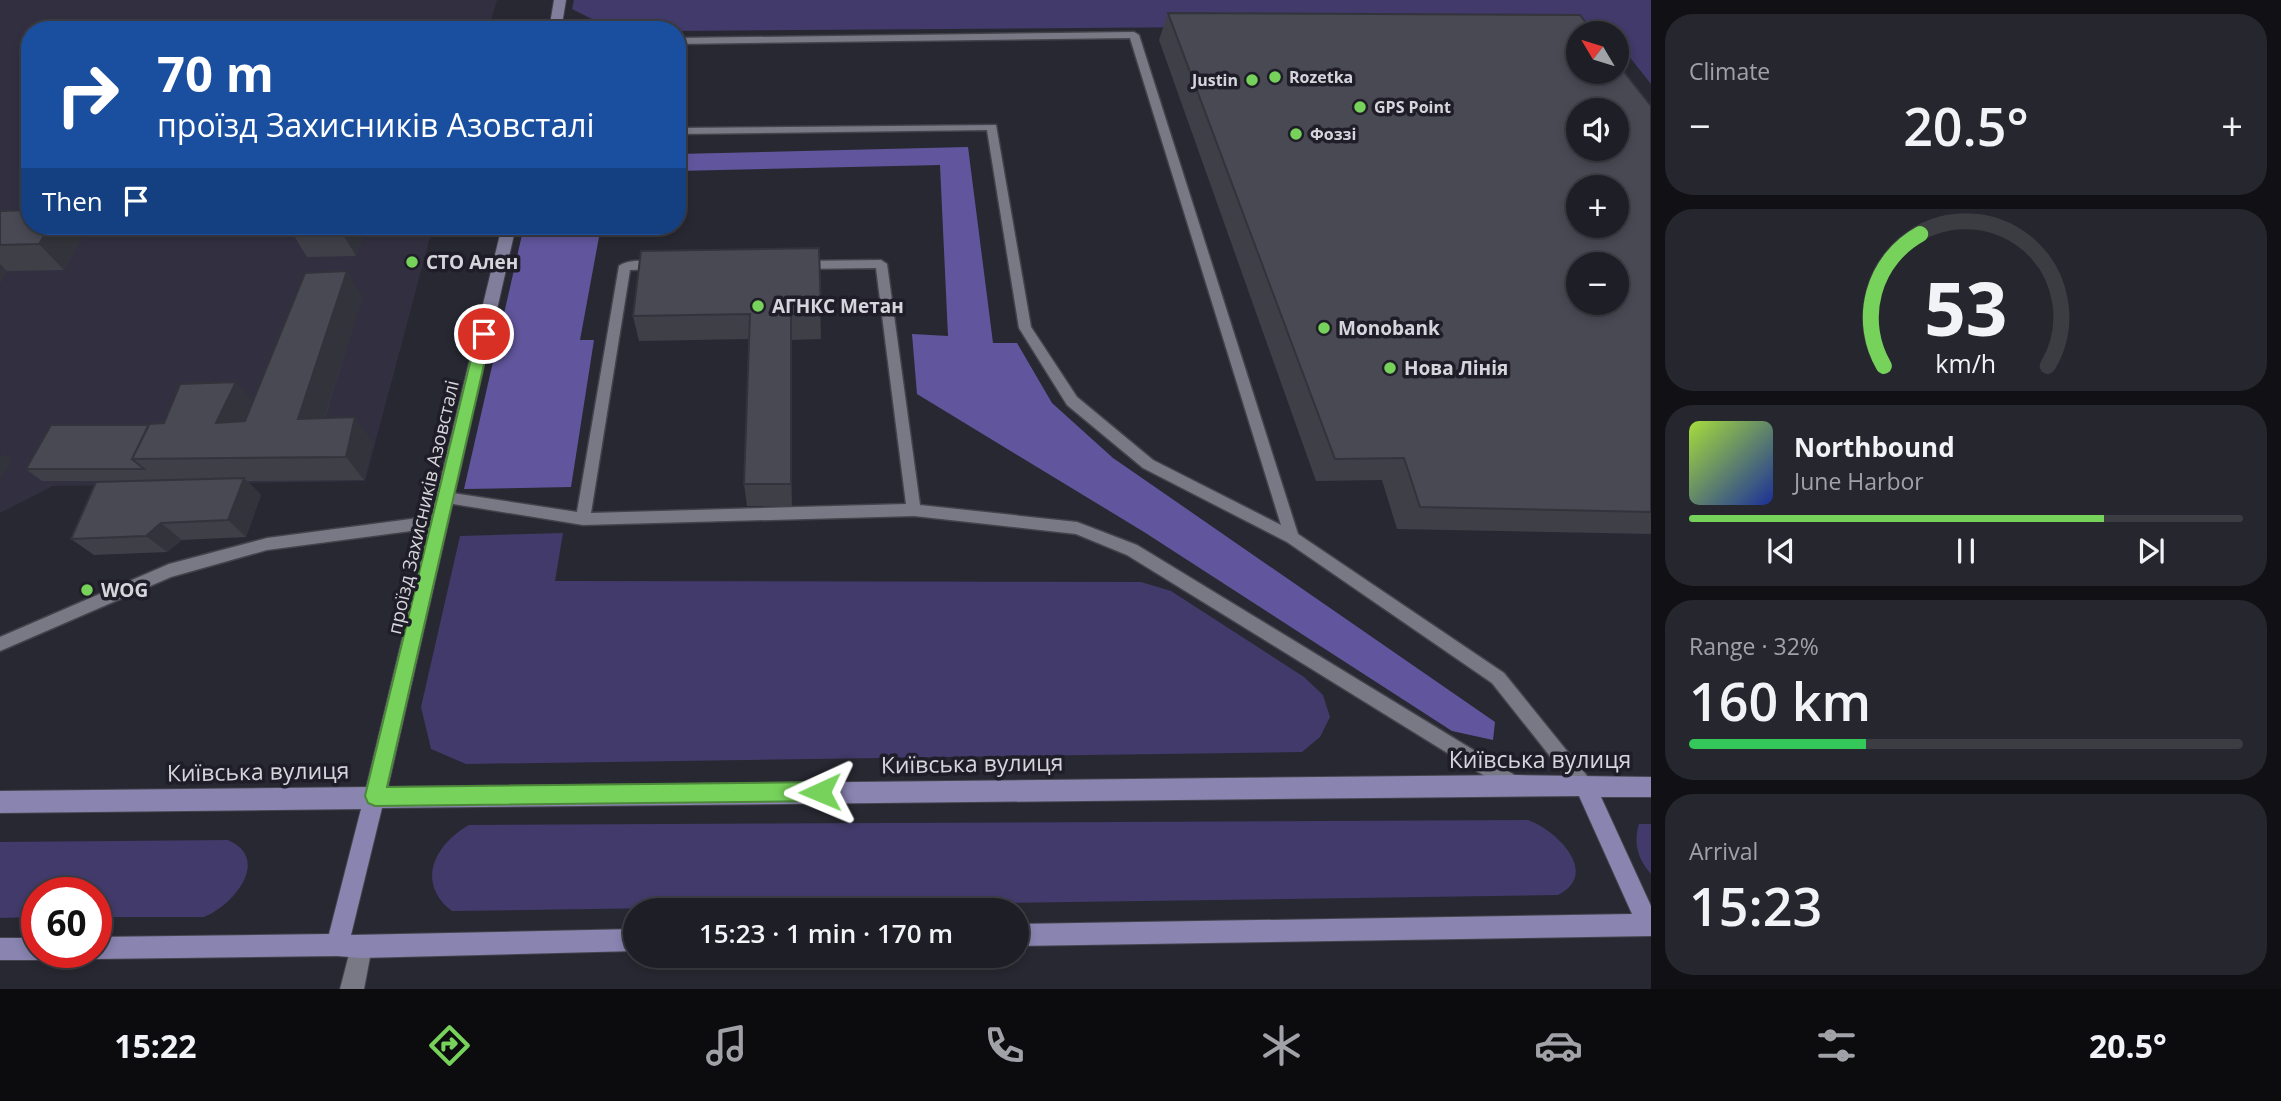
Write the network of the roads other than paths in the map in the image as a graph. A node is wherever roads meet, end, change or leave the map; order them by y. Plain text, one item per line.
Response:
1 (560, 0) edge
2 (556, 21) edge
3 (686, 41) edge
4 (686, 131) edge
5 (507, 235) edge
6 (665, 265) edge
7 (787, 265) edge
8 (446, 498) junction
9 (914, 510) junction
10 (583, 519) junction
11 (441, 520) junction
12 (1292, 538) junction
13 (0, 644) edge
14 (1515, 785) junction
15 (1651, 787) edge
16 (1586, 788) junction
17 (375, 796) junction
18 (0, 802) edge
19 (1650, 927) edge
20 (1029, 935) edge
21 (623, 940) edge
22 (337, 945) junction
23 (361, 947) junction
24 (112, 948) edge
25 (0, 949) edge
26 (21, 949) edge
27 (352, 989) edge

1 - 2 street
3 - 12 lane
4 - 12 lane
5 - 8 street, проїзд Захисників Азовсталі
6 - 10 lane
7 - 9 lane
8 - 10 lane
8 - 11 street, проїзд Захисників Азовсталі
9 - 10 lane
9 - 14 lane
11 - 13 lane
11 - 17 street, проїзд Захисників Азовсталі
12 - 16 lane
14 - 16 main road, Київська вулиця
14 - 17 main road, Київська вулиця
15 - 16 main road, Київська вулиця
16 - 19 main road
17 - 18 main road, Київська вулиця
17 - 22 main road
19 - 20 main road
21 - 23 main road
22 - 23 main road
22 - 24 main road
23 - 27 street
25 - 26 main road

